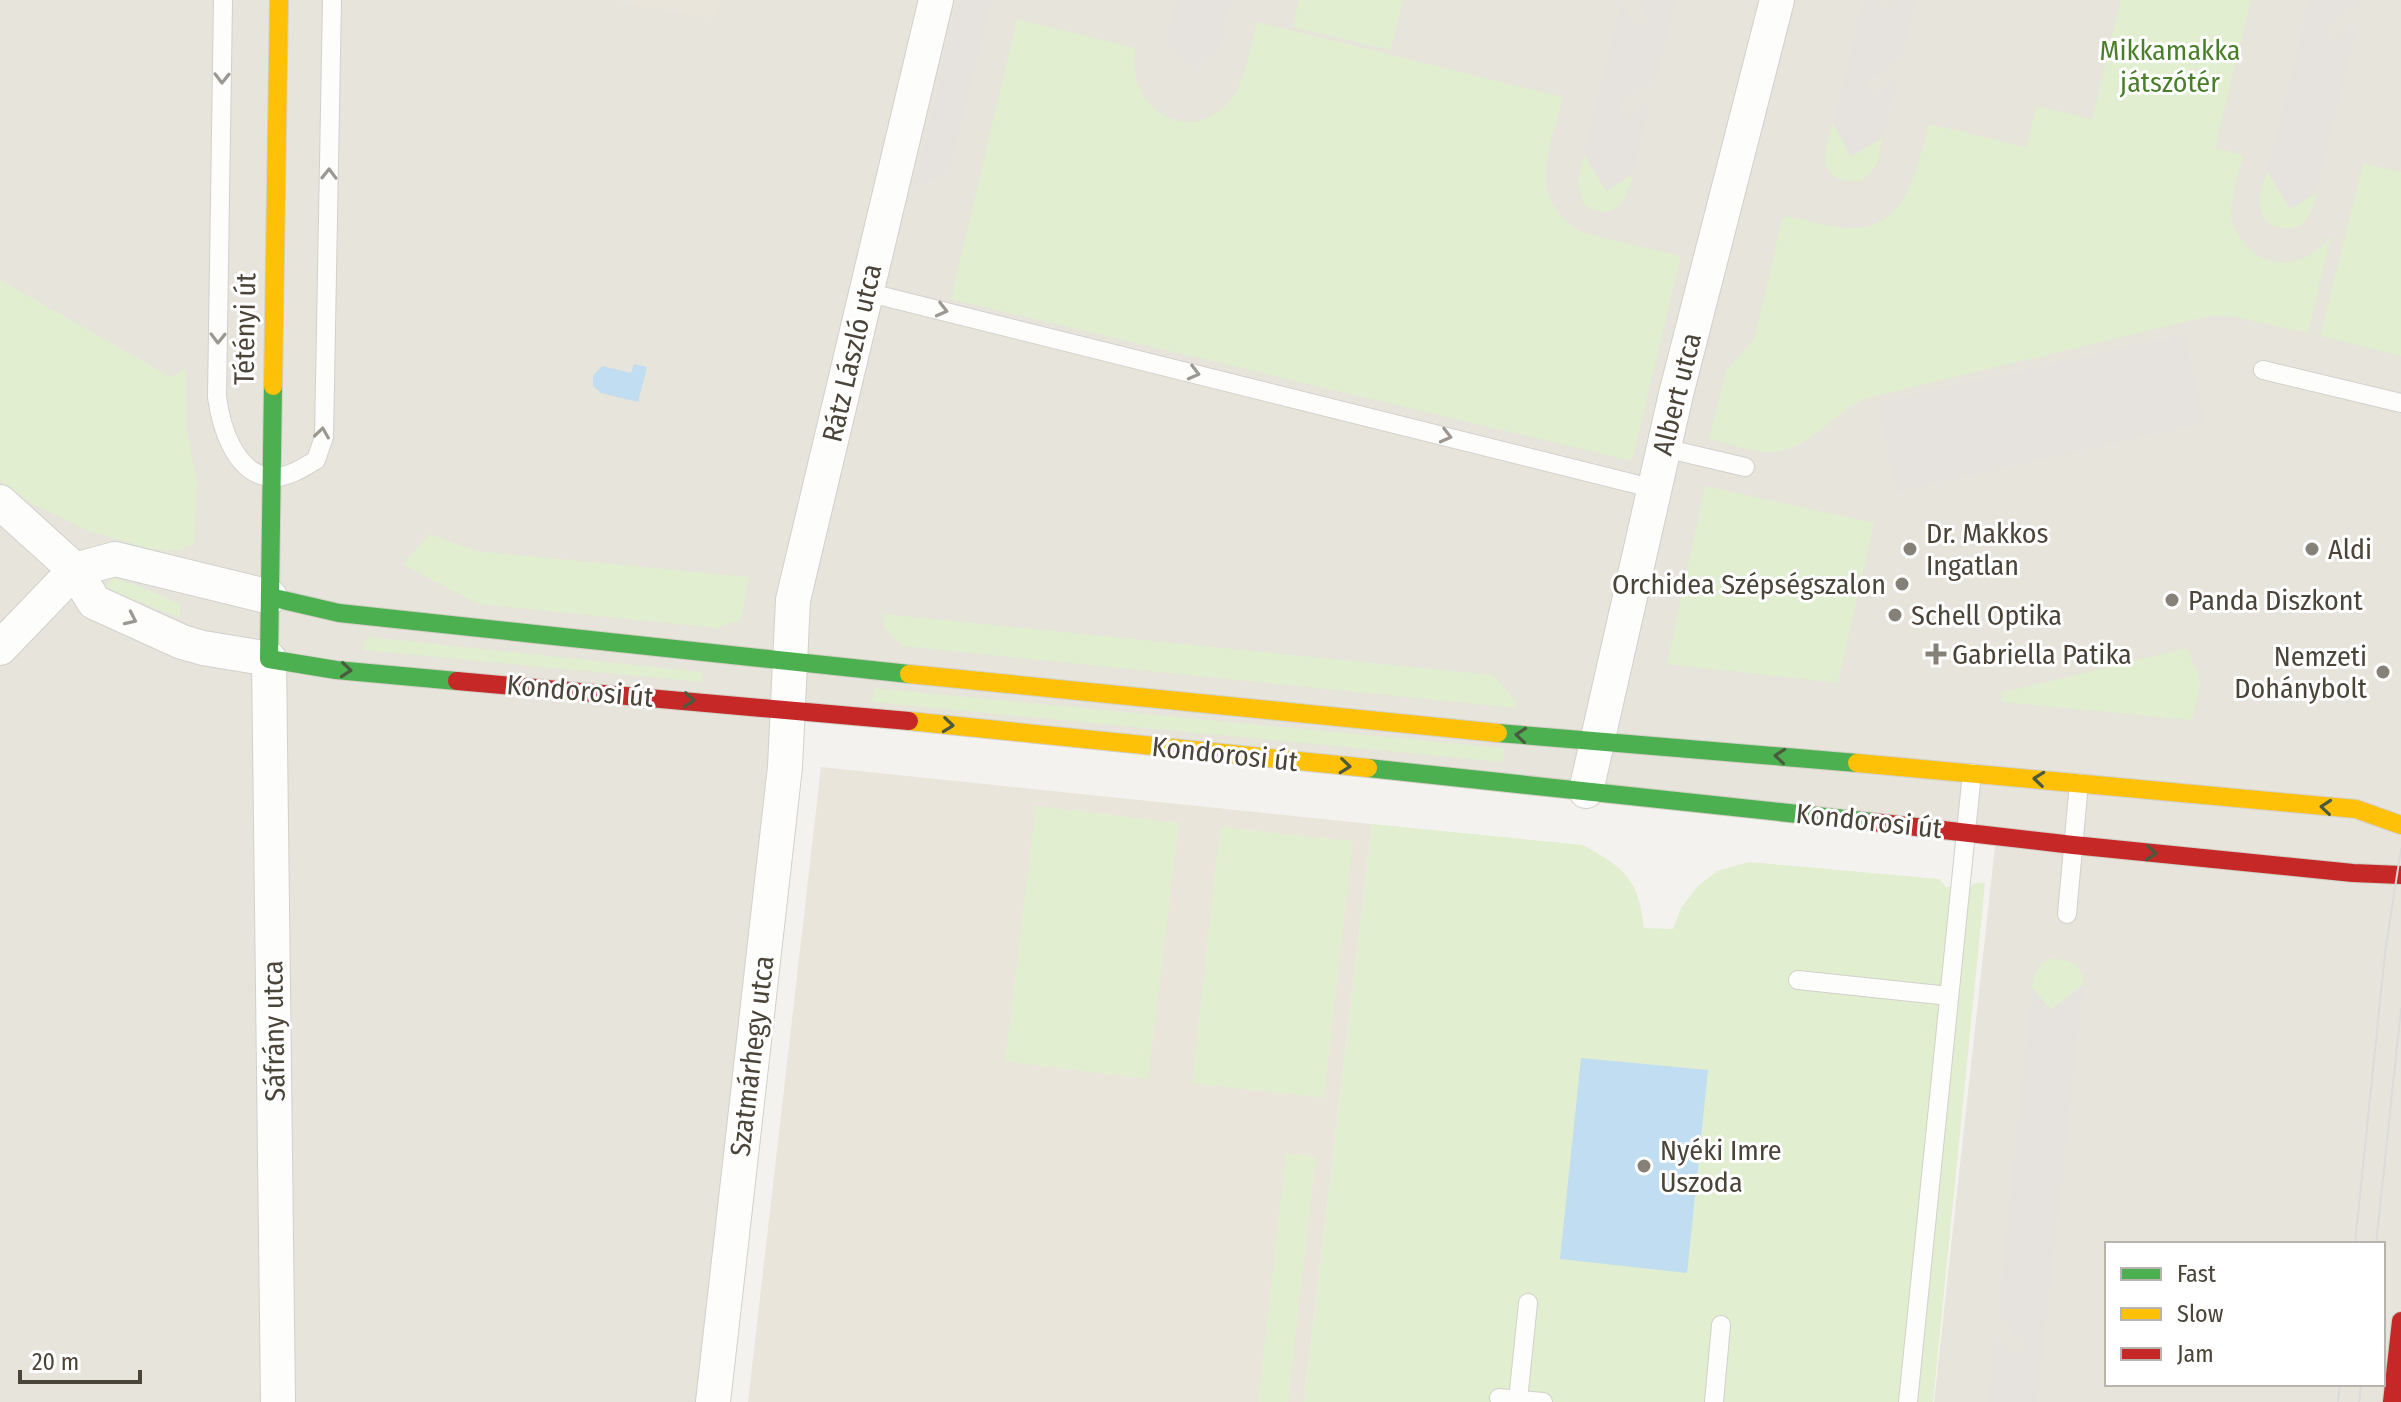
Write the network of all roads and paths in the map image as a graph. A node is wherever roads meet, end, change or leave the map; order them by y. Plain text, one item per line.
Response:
1 (223, 0) edge
2 (279, 0) edge
3 (332, 0) edge
4 (936, 0) edge
5 (1777, 0) edge
6 (866, 292) junction
7 (2263, 370) dead end
8 (2401, 403) edge
9 (1664, 448) junction
10 (1745, 467) dead end
11 (270, 477) junction
12 (1655, 489) junction
13 (0, 502) edge
14 (75, 570) junction
15 (270, 597) junction
16 (0, 648) edge
17 (269, 659) junction
18 (790, 662) junction
19 (788, 709) junction
20 (1598, 741) junction
21 (1972, 773) junction
22 (2079, 783) junction
23 (1586, 791) junction
24 (2401, 825) edge
25 (1966, 832) junction
26 (2073, 845) junction
27 (2401, 875) edge
28 (2067, 914) dead end
29 (1798, 980) dead end
30 (1949, 996) junction
31 (1528, 1303) dead end
32 (2401, 1321) edge
33 (1721, 1325) dead end
34 (1499, 1398) dead end
35 (1518, 1400) junction
36 (278, 1402) edge
37 (713, 1402) edge
38 (1543, 1402) edge
39 (1714, 1402) edge
40 (1908, 1402) edge
41 (2392, 1402) edge

1 -> 11 lane
2 - 11 street, Tétényi út
11 -> 3 lane
4 - 6 street, Rátz László utca
5 - 9 street, Albert utca
6 -> 12 lane
6 - 18 street, Rátz László utca
7 - 8 lane
9 - 10 lane
9 - 12 street, Albert utca
11 - 15 street, Tétényi út
12 - 20 street, Albert utca
13 - 14 street, Kondorosi út
14 - 15 street, Kondorosi út
14 - 16 street
14 -> 17 street, Kondorosi út
15 - 17 street, Tétényi út
15 - 18 street, Kondorosi út
17 -> 19 street, Kondorosi út
17 - 36 street, Sáfrány utca
18 - 19 street, Rátz László utca
20 -> 18 street, Kondorosi út
19 -> 23 street, Kondorosi út
19 - 37 street, Szatmárhegy utca
21 -> 20 street, Kondorosi út
20 - 23 street, Albert utca
22 -> 21 street, Kondorosi út
21 - 25 lane
24 -> 22 street, Kondorosi út
22 - 26 lane
23 - 25 street, Kondorosi út
25 - 26 street, Kondorosi út
25 - 30 lane
26 -> 27 street, Kondorosi út
26 - 28 lane
29 - 30 lane
30 - 40 lane
31 - 35 lane
32 - 41 street
33 - 39 lane
34 - 35 lane
35 - 38 lane

